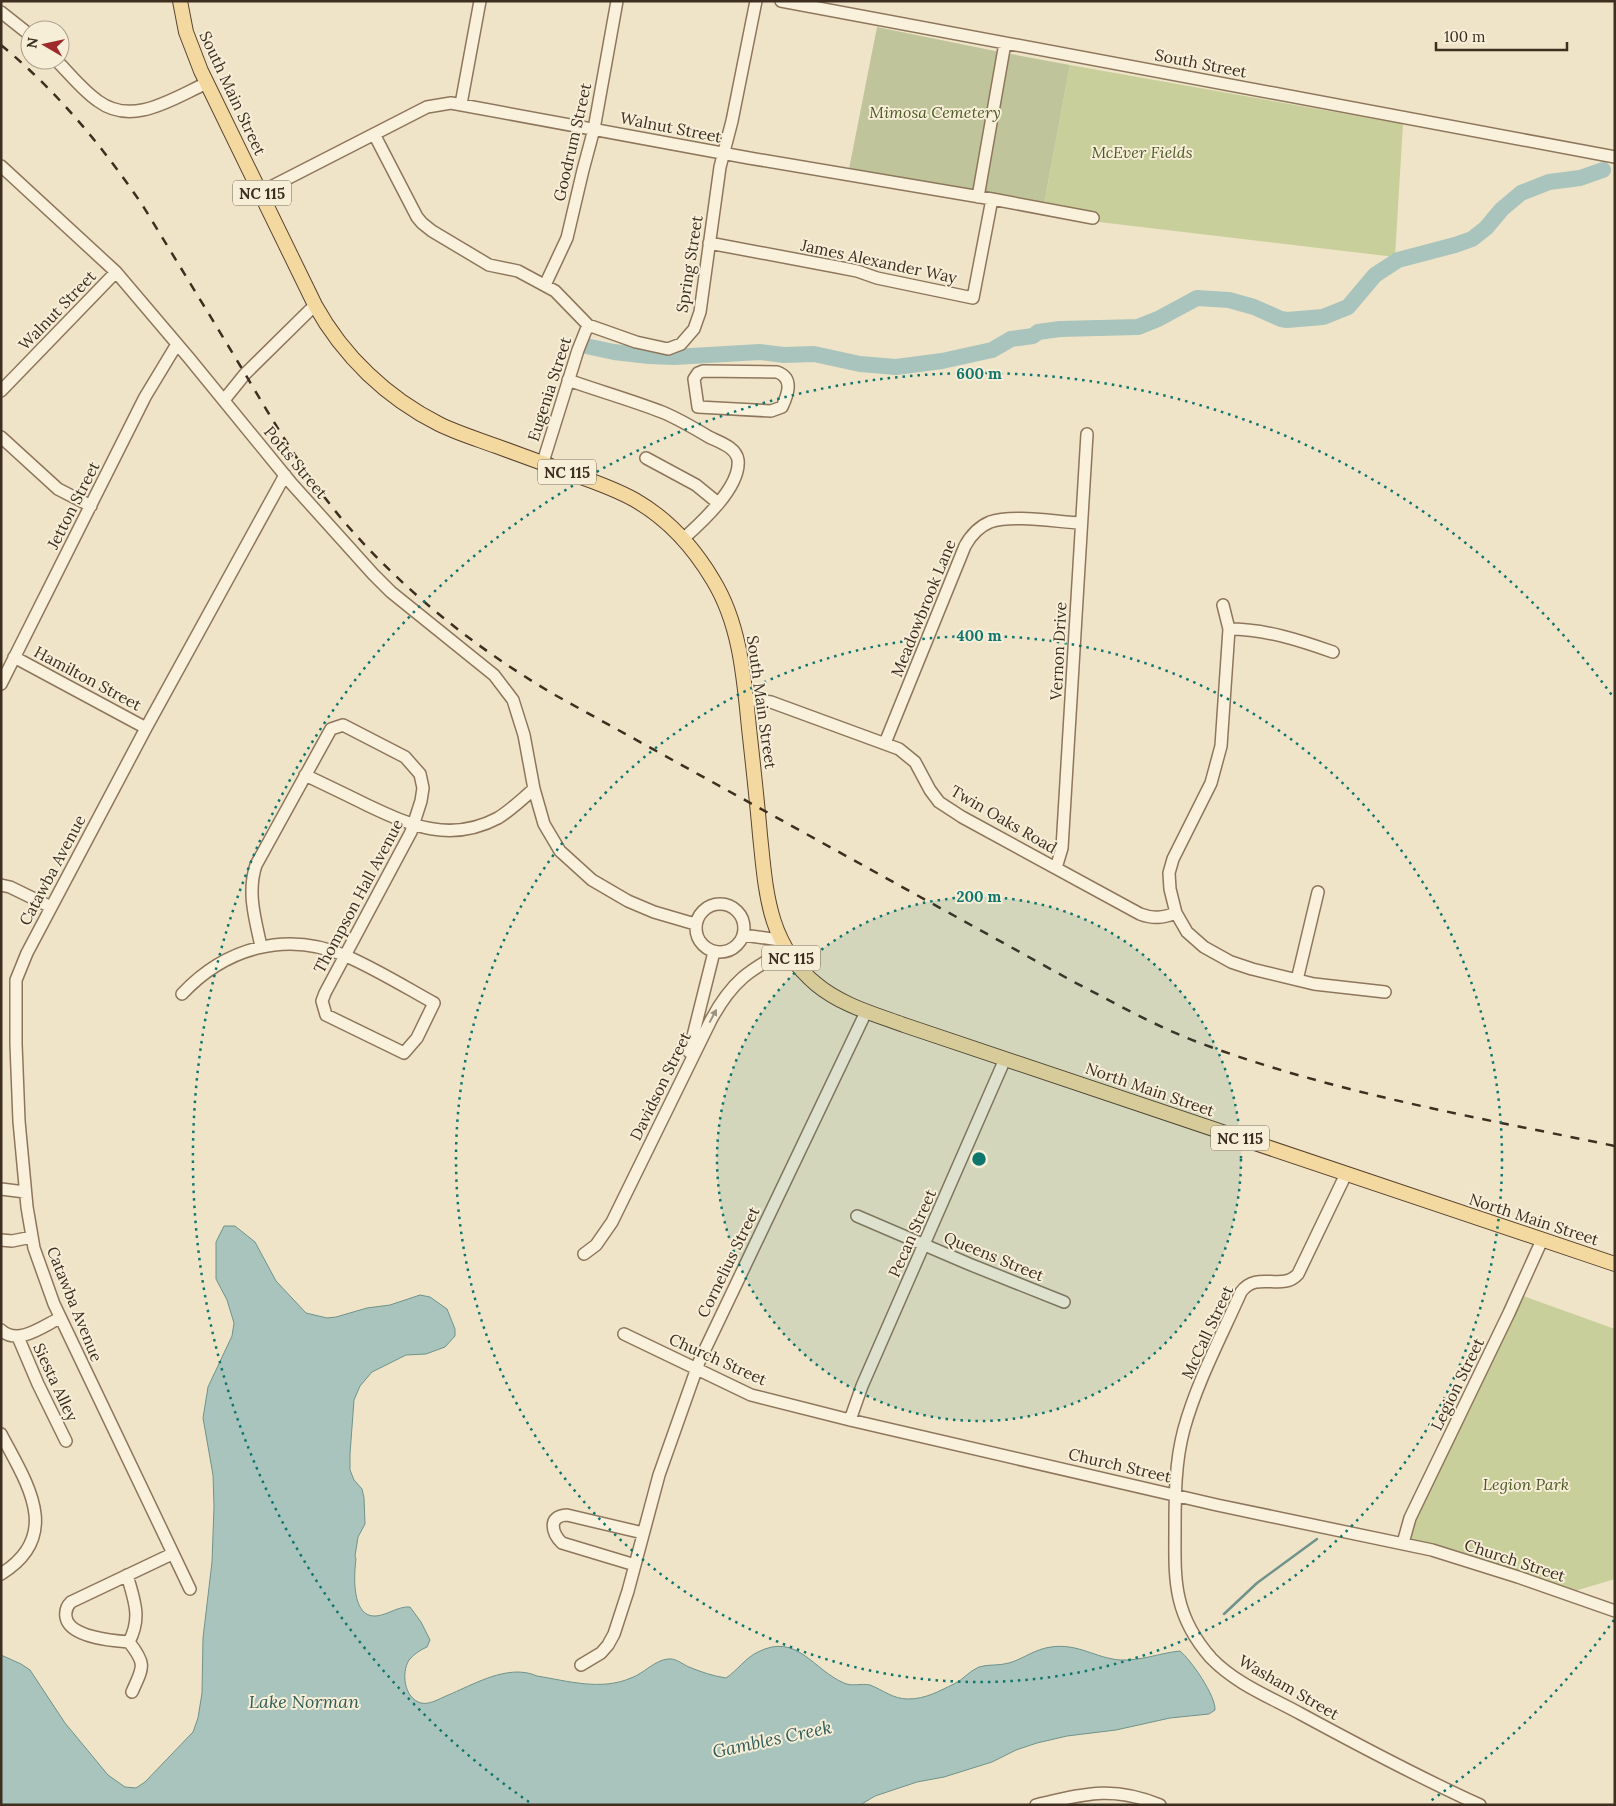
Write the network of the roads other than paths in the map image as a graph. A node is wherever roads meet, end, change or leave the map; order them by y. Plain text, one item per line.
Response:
1 (180, 1) edge
2 (480, 1) edge
3 (617, 1) edge
4 (756, 1) edge
5 (781, 1) edge
6 (1, 12) edge
7 (20, 27) edge
8 (1005, 42) junction
9 (66, 70) edge
10 (206, 83) junction
11 (461, 104) junction
12 (594, 129) junction
13 (374, 134) junction
14 (724, 153) junction
15 (1615, 157) edge
16 (1, 166) edge
17 (261, 192) junction
18 (978, 197) junction
19 (992, 199) junction
20 (1093, 218) dead end
21 (709, 243) junction
22 (116, 272) junction
23 (545, 285) junction
24 (315, 305) junction
25 (588, 326) junction
26 (177, 344) junction
27 (568, 380) junction
28 (1, 391) edge
29 (224, 400) junction
30 (698, 407) junction
31 (689, 426) junction
32 (1087, 434) dead end
33 (1, 437) edge
34 (646, 458) dead end
35 (543, 462) junction
36 (284, 475) junction
37 (718, 504) junction
38 (91, 506) junction
39 (1081, 523) junction
40 (683, 539) junction
41 (1223, 605) dead end
42 (1229, 629) junction
43 (1332, 652) dead end
44 (14, 657) junction
45 (1, 684) edge
46 (746, 699) junction
47 (146, 728) junction
48 (885, 743) junction
49 (305, 775) junction
50 (534, 789) junction
51 (414, 826) junction
52 (762, 855) joint
53 (1056, 868) junction
54 (1, 885) edge
55 (1318, 892) dead end
56 (51, 907) junction
57 (1176, 913) junction
58 (695, 924) junction
59 (743, 935) junction
60 (783, 945) junction
61 (261, 946) junction
62 (714, 952) junction
63 (345, 955) junction
64 (1297, 980) junction
65 (1385, 992) dead end
66 (182, 994) dead end
67 (866, 1012) junction
68 (1005, 1059) junction
69 (684, 1075) junction
70 (1346, 1174) junction
71 (1, 1189) edge
72 (26, 1192) junction
73 (857, 1216) dead end
74 (32, 1237) junction
75 (1, 1240) edge
76 (1542, 1240) junction
77 (924, 1245) junction
78 (584, 1254) dead end
79 (1615, 1264) edge
80 (1064, 1302) dead end
81 (60, 1318) junction
82 (1, 1330) edge
83 (624, 1334) dead end
84 (18, 1337) junction
85 (696, 1369) junction
86 (850, 1420) junction
87 (1, 1434) edge
88 (66, 1441) dead end
89 (1176, 1495) junction
90 (643, 1533) junction
91 (1403, 1543) junction
92 (172, 1554) junction
93 (635, 1565) junction
94 (1, 1574) edge
95 (127, 1575) junction
96 (190, 1589) dead end
97 (1615, 1611) edge
98 (130, 1642) junction
99 (581, 1665) dead end
100 (132, 1692) dead end
101 (1453, 1799) edge
102 (1036, 1805) edge
103 (1160, 1805) edge
104 (1480, 1805) edge

1 - 10 main road, South Main Street / NC 115
2 - 11 street
3 - 12 street, Goodrum Street
4 - 14 street, Spring Street
5 - 8 street, South Street
6 - 7 street
8 - 15 street, South Street
8 - 18 street
9 - 10 street
10 - 17 main road, South Main Street / NC 115
11 - 12 street, Walnut Street
11 - 13 street, Walnut Street
12 - 14 street, Walnut Street
12 - 23 street, Goodrum Street
13 - 17 street, Walnut Street
13 - 23 street, Spring Street
14 - 18 street, Walnut Street
14 - 21 street, Spring Street
16 - 22 street, Potts Street
17 - 24 main road, South Main Street / NC 115
18 - 19 street, Walnut Street
19 - 20 street, Walnut Street
19 - 21 street, James Alexander Way
21 - 25 street, Spring Street
22 - 26 street, Potts Street
22 - 28 street, Walnut Street
23 - 25 street, Spring Street
24 - 29 street
24 - 35 main road, South Main Street / NC 115
25 - 27 street, Eugenia Street
26 - 29 street, Potts Street
26 - 38 street, Jetton Street
27 - 31 street
27 - 35 street, Eugenia Street
29 - 36 street, Potts Street
30 - 30 street
30 - 31 street
31 - 37 street
32 - 39 street, Vernon Drive
33 - 38 street
34 - 37 street
35 - 40 main road, South Main Street / NC 115
36 - 47 street, Catawba Avenue
36 - 50 street, Potts Street
37 - 40 street
38 - 44 street, Jetton Street
39 - 48 street, Meadowbrook Lane
39 - 53 street, Vernon Drive
40 - 46 main road, South Main Street / NC 115
41 - 42 street
42 - 43 street
42 - 57 street
44 - 45 street, Jetton Street
44 - 47 street, Hamilton Street
46 - 48 street, Twin Oaks Road
46 - 52 main road, South Main Street / NC 115
47 - 56 street, Catawba Avenue
48 - 53 street, Twin Oaks Road
49 - 51 street
49 - 51 street, Thompson Hall Avenue
49 - 61 street, Thompson Hall Avenue
50 - 51 street
50 - 58 street, Potts Street
51 - 63 street, Thompson Hall Avenue
52 - 60 main road, North Main Street / NC 115
53 - 57 street, Twin Oaks Road
54 - 56 street
55 - 64 street
56 - 72 street, Catawba Avenue
57 - 64 street
58 - 59 street
58 - 62 street
59 - 60 street
59 - 62 street
60 - 67 main road, North Main Street / NC 115
69 -> 60 street, Davidson Street
61 - 63 street
61 - 66 street
62 - 69 street
63 - 63 street, Thompson Hall Avenue
64 - 65 street
67 - 68 main road, North Main Street / NC 115
67 - 85 street, Cornelius Street
68 - 70 main road, North Main Street / NC 115
68 - 77 street, Pecan Street
69 - 78 street, Davidson Street
70 - 76 main road, North Main Street / NC 115
70 - 89 street, McCall Street
71 - 72 street
72 - 74 street, Catawba Avenue
73 - 77 street, Queens Street
74 - 75 street
74 - 81 street, Catawba Avenue
76 - 79 main road, North Main Street / NC 115
76 - 91 street, Legion Street
77 - 80 street, Queens Street
77 - 86 street, Pecan Street
81 - 84 street
81 - 92 street, Catawba Avenue
82 - 84 street
83 - 85 street, Church Street
84 - 88 street, Siesta Alley
85 - 86 street, Church Street
85 - 90 street, Cornelius Street
86 - 89 street, Church Street
87 - 94 street
89 - 91 street, Church Street
89 - 101 street, Washam Street
90 - 93 street, Cornelius Street
90 - 93 street
91 - 97 street, Church Street
92 - 95 street
92 - 96 street, Catawba Avenue
93 - 99 street, Cornelius Street
95 - 98 street
95 - 98 street
98 - 100 street
101 - 104 street, Washam Street
102 - 103 street

